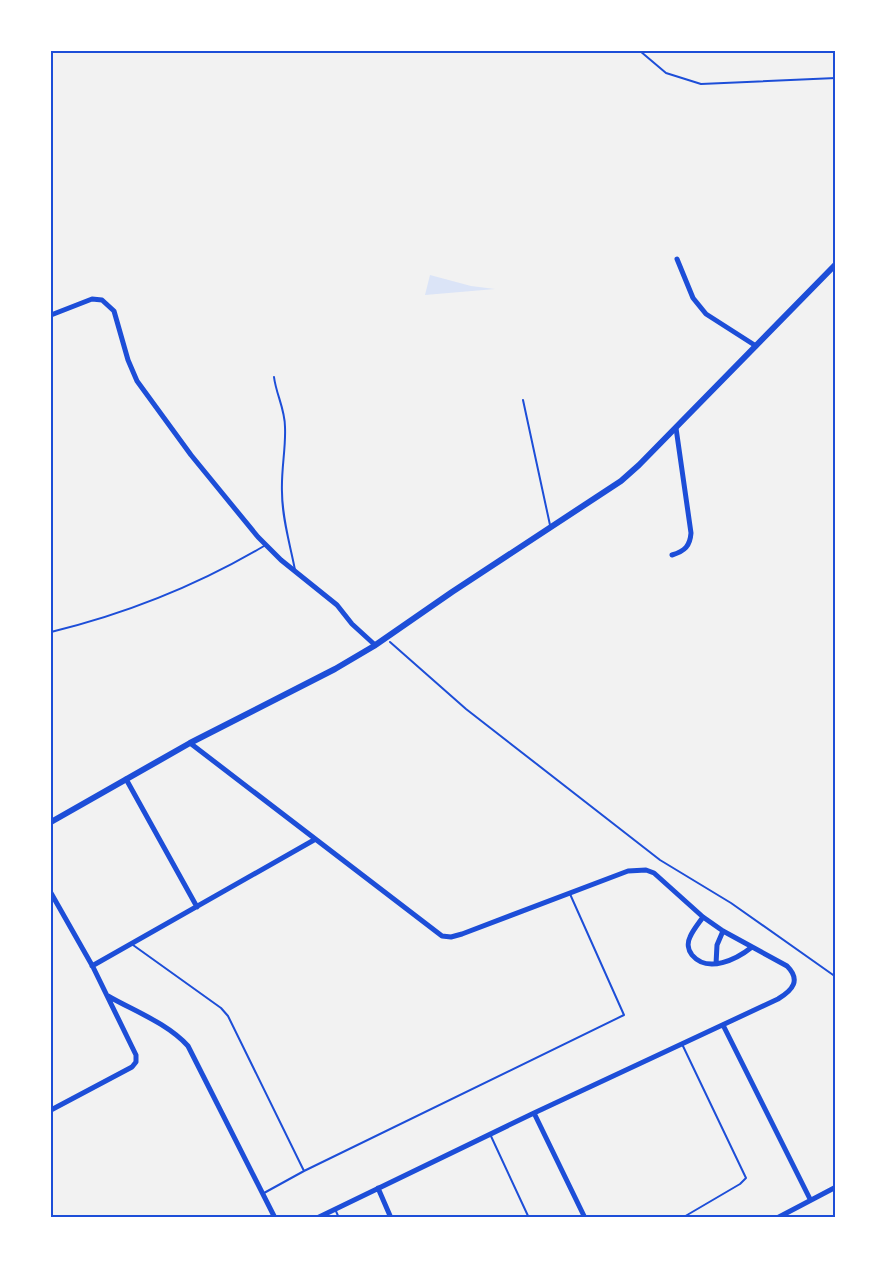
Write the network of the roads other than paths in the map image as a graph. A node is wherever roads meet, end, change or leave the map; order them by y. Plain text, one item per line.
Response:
1 (677, 259) dead end
2 (836, 264) edge
3 (51, 315) edge
4 (756, 346) junction
5 (274, 377) dead end
6 (523, 399) dead end
7 (676, 428) junction
8 (550, 528) junction
9 (266, 544) junction
10 (672, 555) dead end
11 (295, 570) junction
12 (51, 632) edge
13 (375, 645) junction
14 (190, 743) junction
15 (126, 779) junction
16 (51, 822) edge
17 (314, 840) junction
18 (51, 893) edge
19 (570, 894) junction
20 (197, 907) junction
21 (703, 917) junction
22 (723, 931) junction
23 (131, 943) junction
24 (752, 947) junction
25 (716, 964) junction
26 (92, 966) junction
27 (108, 996) junction
28 (723, 1025) junction
29 (682, 1044) junction
30 (51, 1110) edge
31 (534, 1113) junction
32 (490, 1134) junction
33 (304, 1171) junction
34 (836, 1186) edge
35 (378, 1188) junction
36 (263, 1193) junction
37 (810, 1200) junction
38 (335, 1209) junction
39 (275, 1218) edge
40 (317, 1218) edge
41 (339, 1218) edge
42 (392, 1218) edge
43 (529, 1218) edge
44 (585, 1218) edge
45 (682, 1218) edge
46 (777, 1218) edge

1 - 4 street
2 - 4 street
3 - 9 street
4 - 7 street
5 - 11 lane
6 - 8 lane
7 - 8 street
7 - 10 street
8 - 13 street
9 - 11 street
9 - 12 lane
11 - 13 street
13 - 14 street
14 - 15 street
14 - 17 street
15 - 16 street
15 - 20 street
17 - 19 street
17 - 20 street
18 - 26 street
19 - 21 street
19 - 33 lane
20 - 23 street
21 - 22 street
21 - 25 street
22 - 24 street
22 - 25 street
23 - 26 street
23 - 33 lane
24 - 25 street
24 - 28 street
26 - 27 street
27 - 30 street
27 - 36 street
28 - 29 street
28 - 37 street
29 - 31 street
29 - 45 lane
31 - 32 street
31 - 44 street
32 - 35 street
32 - 43 lane
33 - 36 lane
34 - 37 street
35 - 38 street
35 - 42 street
36 - 39 street
37 - 46 street
38 - 40 street
38 - 41 lane

